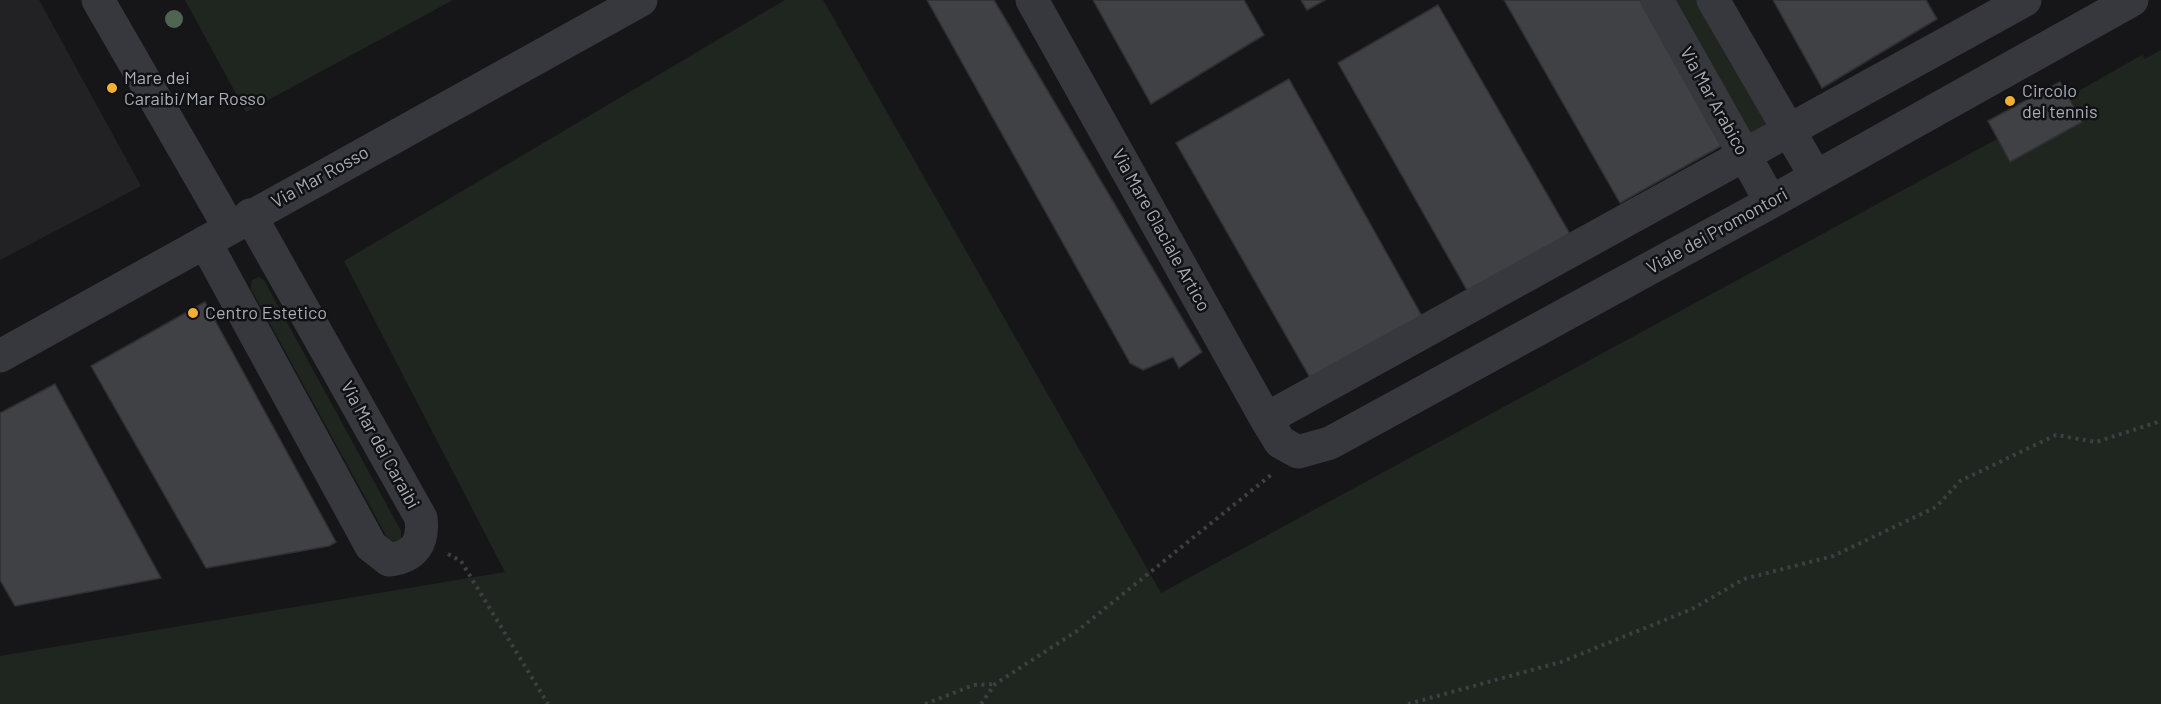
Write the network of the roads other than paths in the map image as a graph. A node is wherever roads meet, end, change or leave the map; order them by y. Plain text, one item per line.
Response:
1 (98, 0) edge
2 (641, 0) edge
3 (1032, 0) edge
4 (1658, 0) edge
5 (1713, 0) edge
6 (2025, 0) edge
7 (2132, 0) edge
8 (1788, 130) junction
9 (1745, 154) junction
10 (1816, 177) junction
11 (1771, 202) junction
12 (228, 228) junction
13 (0, 356) edge
14 (1266, 419) junction
15 (1298, 452) joint

1 - 12 street, Via Mar dei Caraibi
2 - 12 street, Via Mar Rosso
3 - 14 street, Via Mare Glaciale Artico
4 - 9 street, Via Mar Arabico
5 - 8 street
6 - 8 street
7 - 10 street, Viale dei Promontori
8 - 9 street
8 - 10 street
9 - 11 street, Via Mar Arabico
9 - 14 street
10 - 11 street, Viale dei Promontori
11 - 15 street, Viale dei Promontori
12 - 12 street, Via Mar dei Caraibi
12 - 13 street, Via Mar Rosso
14 - 15 street, Via Mare Glaciale Artico

